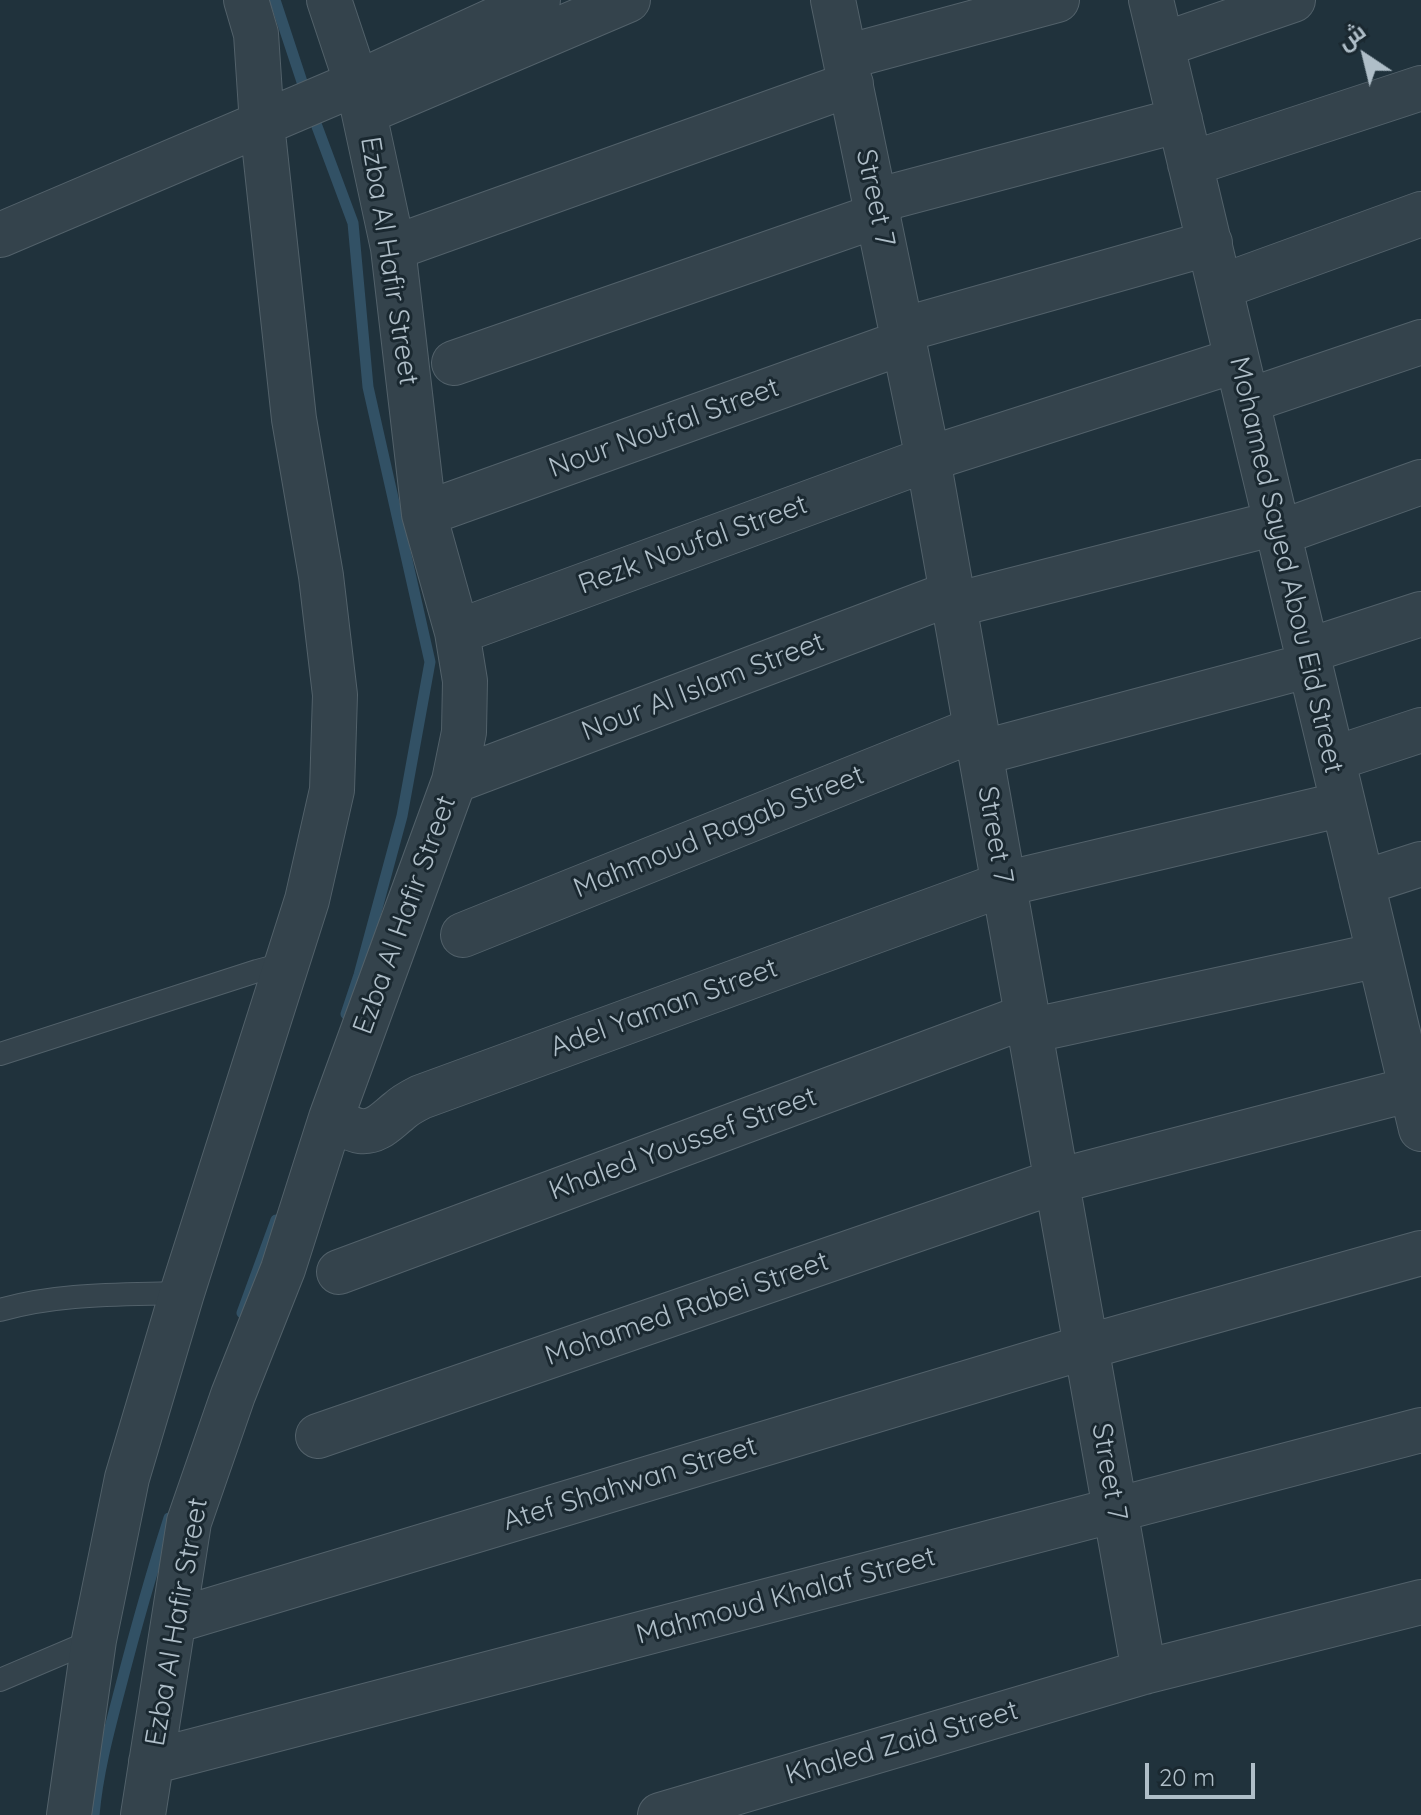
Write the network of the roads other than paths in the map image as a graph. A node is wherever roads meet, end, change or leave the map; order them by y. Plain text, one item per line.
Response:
1 (246, 0) edge
2 (329, 0) edge
3 (538, 0) edge
4 (628, 0) edge
5 (833, 0) edge
6 (1057, 0) edge
7 (1151, 0) edge
8 (1293, 0) edge
9 (1162, 45) junction
10 (849, 71) junction
11 (1421, 88) edge
12 (358, 96) junction
13 (1180, 120) junction
14 (269, 121) junction
15 (1190, 164) junction
16 (877, 208) junction
17 (1421, 214) edge
18 (0, 235) edge
19 (1210, 243) junction
20 (393, 248) junction
21 (1220, 287) junction
22 (903, 336) junction
23 (1421, 342) edge
24 (454, 363) dead end
25 (1242, 381) junction
26 (928, 459) junction
27 (1421, 482) edge
28 (424, 514) junction
29 (1277, 528) junction
30 (953, 599) junction
31 (1421, 614) edge
32 (457, 632) junction
33 (1309, 658) junction
34 (1421, 730) edge
35 (978, 741) junction
36 (1333, 759) junction
37 (454, 781) junction
38 (1343, 804) junction
39 (1421, 864) edge
40 (1362, 883) junction
41 (1004, 884) junction
42 (463, 935) dead end
43 (1379, 955) junction
44 (287, 963) junction
45 (1406, 995) edge
46 (1028, 1024) junction
47 (0, 1054) edge
48 (1418, 1112) edge
49 (331, 1118) junction
50 (1057, 1181) junction
51 (1421, 1253) edge
52 (339, 1272) dead end
53 (182, 1293) junction
54 (0, 1310) edge
55 (1086, 1347) junction
56 (1421, 1430) edge
57 (318, 1436) dead end
58 (1116, 1510) junction
59 (1421, 1602) edge
60 (174, 1621) junction
61 (94, 1640) junction
62 (1144, 1672) junction
63 (0, 1680) edge
64 (151, 1762) junction
65 (69, 1815) edge
66 (143, 1815) edge
67 (660, 1815) edge

1 - 14 street
2 - 12 street, Ezba Al Hafir Street
3 - 12 street
4 - 12 street
5 - 10 street, Street 7
6 - 10 street
7 - 9 street, Mohamed Sayed Abou Eid Street
8 - 9 street
9 - 13 street, Mohamed Sayed Abou Eid Street
10 - 16 street, Street 7
10 - 20 street
11 - 15 street
12 - 14 street
12 - 20 street, Ezba Al Hafir Street
13 - 15 street, Mohamed Sayed Abou Eid Street
13 - 16 street
14 - 18 street
14 - 44 street
15 - 19 street, Mohamed Sayed Abou Eid Street
16 - 22 street, Street 7
16 - 24 street
17 - 21 street
19 - 21 street, Mohamed Sayed Abou Eid Street
19 - 22 street, Nour Noufal Street
20 - 28 street, Ezba Al Hafir Street
21 - 25 street, Mohamed Sayed Abou Eid Street
22 - 26 street, Street 7
22 - 28 street, Nour Noufal Street
23 - 25 street, Rezk Noufal Street
25 - 26 street, Rezk Noufal Street
25 - 29 street, Mohamed Sayed Abou Eid Street
26 - 30 street, Street 7
26 - 32 street, Rezk Noufal Street
27 - 29 street, Nour Al Islam Street
28 - 32 street, Ezba Al Hafir Street
29 - 30 street, Nour Al Islam Street
29 - 33 street, Mohamed Sayed Abou Eid Street
30 - 35 street, Street 7
30 - 37 street, Nour Al Islam Street
31 - 33 street, Mahmoud Ragab Street
32 - 37 street, Ezba Al Hafir Street
33 - 35 street, Mahmoud Ragab Street
33 - 36 street, Mohamed Sayed Abou Eid Street
34 - 36 street
35 - 41 street, Street 7
35 - 42 street, Mahmoud Ragab Street
36 - 38 street, Mohamed Sayed Abou Eid Street
37 - 49 street, Ezba Al Hafir Street
38 - 40 street, Mohamed Sayed Abou Eid Street
38 - 41 street
39 - 40 street
40 - 43 street, Mohamed Sayed Abou Eid Street
41 - 46 street, Street 7
41 - 49 street, Adel Yaman Street
43 - 45 street, Mohamed Sayed Abou Eid Street
43 - 46 street, Khaled Youssef Street
44 - 47 lane
44 - 53 street
45 - 48 street, Mohamed Sayed Abou Eid Street
46 - 50 street, Street 7
46 - 52 street, Khaled Youssef Street
48 - 50 street, Mohamed Rabei Street
49 - 60 street, Ezba Al Hafir Street
50 - 55 street, Street 7
50 - 57 street, Mohamed Rabei Street
51 - 55 street, Atef Shahwan Street
53 - 54 lane
53 - 61 street
55 - 58 street, Street 7
55 - 60 street, Atef Shahwan Street
56 - 58 street, Mahmoud Khalaf Street
58 - 62 street, Street 7
58 - 64 street, Mahmoud Khalaf Street
59 - 62 street, Khaled Zaid Street
60 - 64 street, Ezba Al Hafir Street
61 - 63 lane
61 - 65 street
62 - 67 street, Khaled Zaid Street
64 - 66 street, Ezba Al Hafir Street

